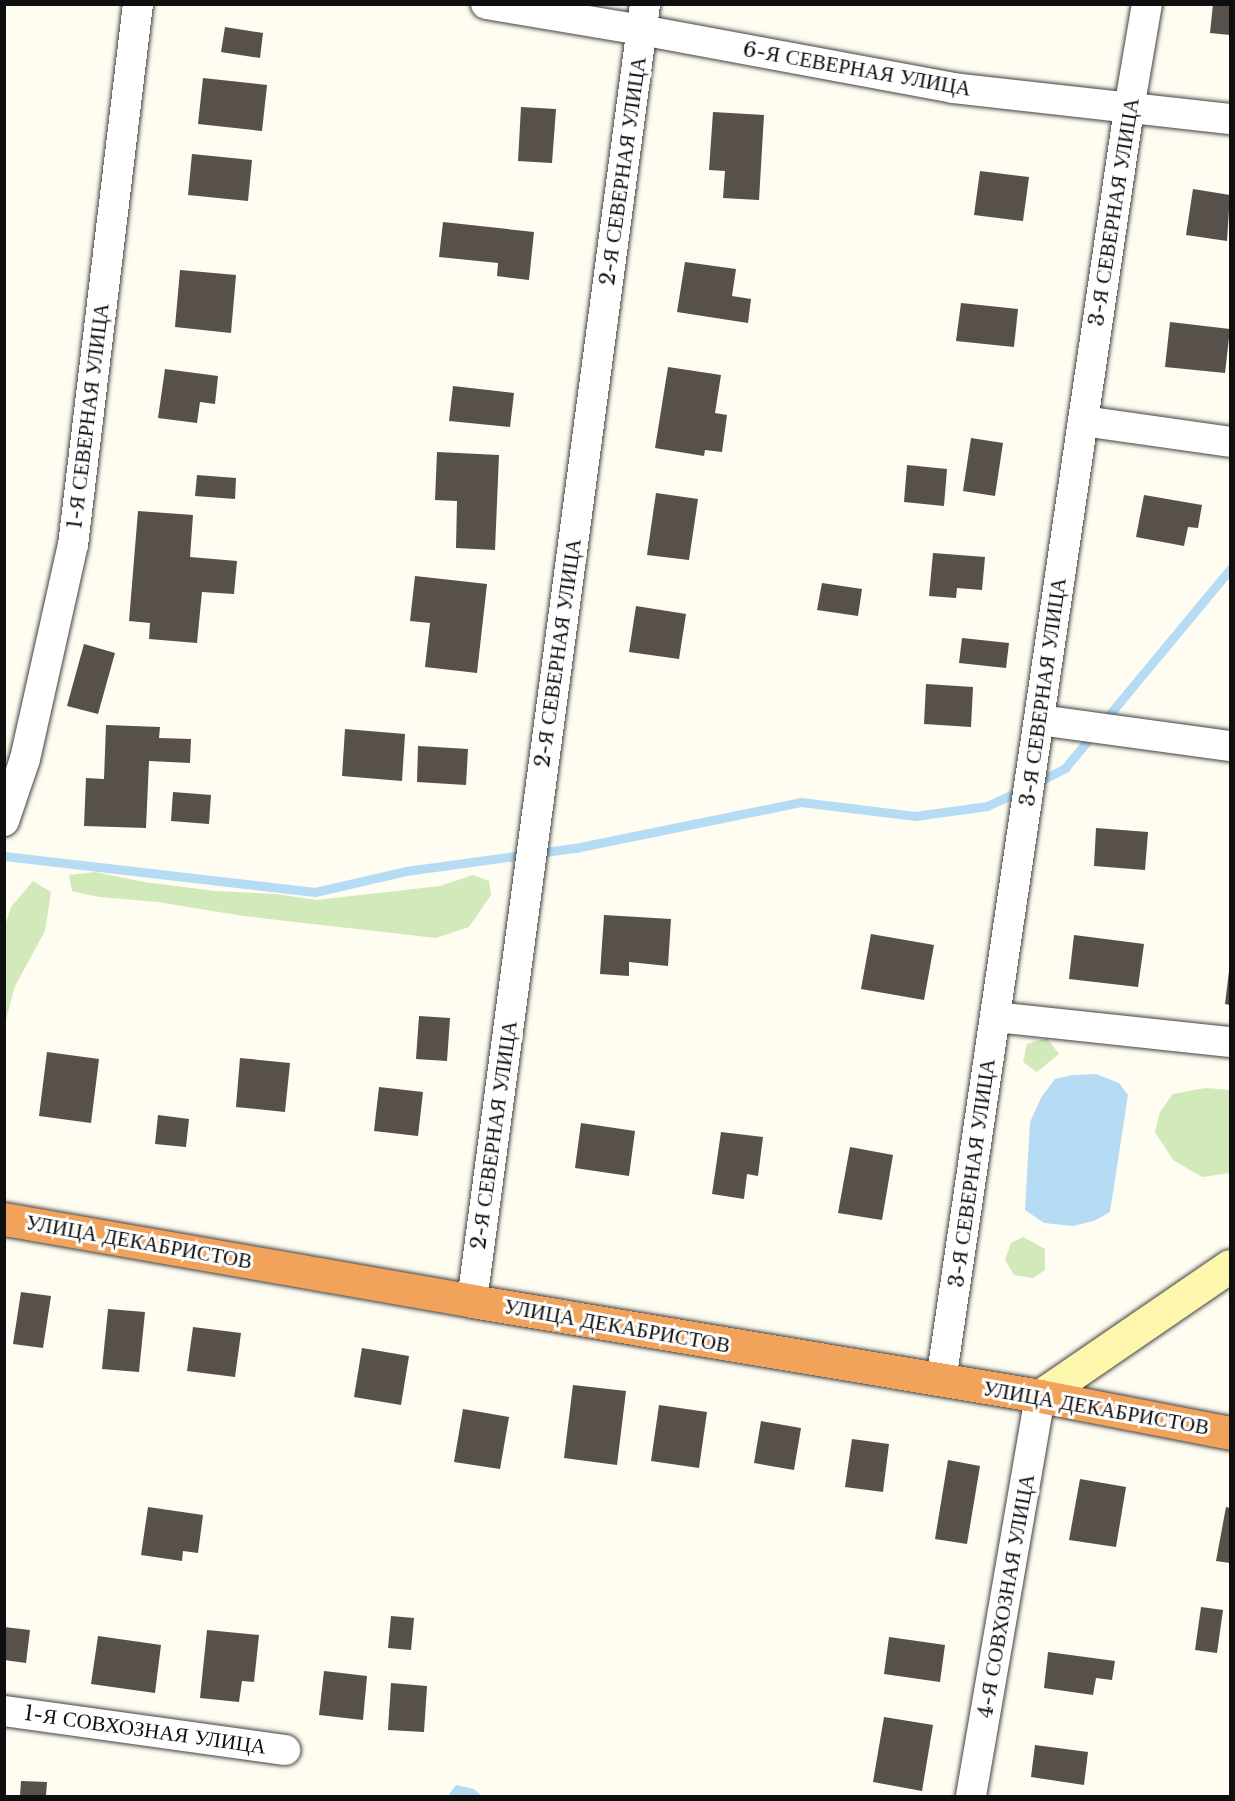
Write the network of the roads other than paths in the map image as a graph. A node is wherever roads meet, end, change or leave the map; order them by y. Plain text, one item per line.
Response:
1 (138, 4) edge
2 (486, 4) edge
3 (1147, 4) edge
4 (643, 17) edge
5 (1128, 108) junction
6 (1230, 119) edge
7 (1083, 421) junction
8 (1230, 442) edge
9 (1039, 720) junction
10 (1230, 746) edge
11 (4, 821) edge
12 (995, 1017) junction
13 (1230, 1042) edge
14 (4, 1219) edge
15 (1230, 1266) edge
16 (472, 1301) junction
17 (941, 1381) junction
18 (1040, 1396) junction
19 (1230, 1433) edge
20 (4, 1710) edge
21 (285, 1750) dead end
22 (971, 1797) edge

1 - 11 street, 1-Я СЕВЕРНАЯ УЛИЦА
2 - 4 street, 6-Я СЕВЕРНАЯ УЛИЦА
3 - 5 street, 3-Я СЕВЕРНАЯ УЛИЦА
4 - 5 street, 6-Я СЕВЕРНАЯ УЛИЦА
4 - 16 street, 2-Я СЕВЕРНАЯ УЛИЦА
5 - 6 street, 6-Я СЕВЕРНАЯ УЛИЦА
5 - 7 street, 3-Я СЕВЕРНАЯ УЛИЦА
7 - 8 street
7 - 9 street, 3-Я СЕВЕРНАЯ УЛИЦА
9 - 10 street
9 - 12 street, 3-Я СЕВЕРНАЯ УЛИЦА
12 - 13 street
12 - 17 street, 3-Я СЕВЕРНАЯ УЛИЦА
14 - 16 highway, УЛИЦА ДЕКАБРИСТОВ
15 - 18 street
16 - 17 highway, УЛИЦА ДЕКАБРИСТОВ
17 - 18 highway, УЛИЦА ДЕКАБРИСТОВ
18 - 19 highway, УЛИЦА ДЕКАБРИСТОВ
18 - 22 street, 4-Я СОВХОЗНАЯ УЛИЦА
20 - 21 street, 1-Я СОВХОЗНАЯ УЛИЦА

